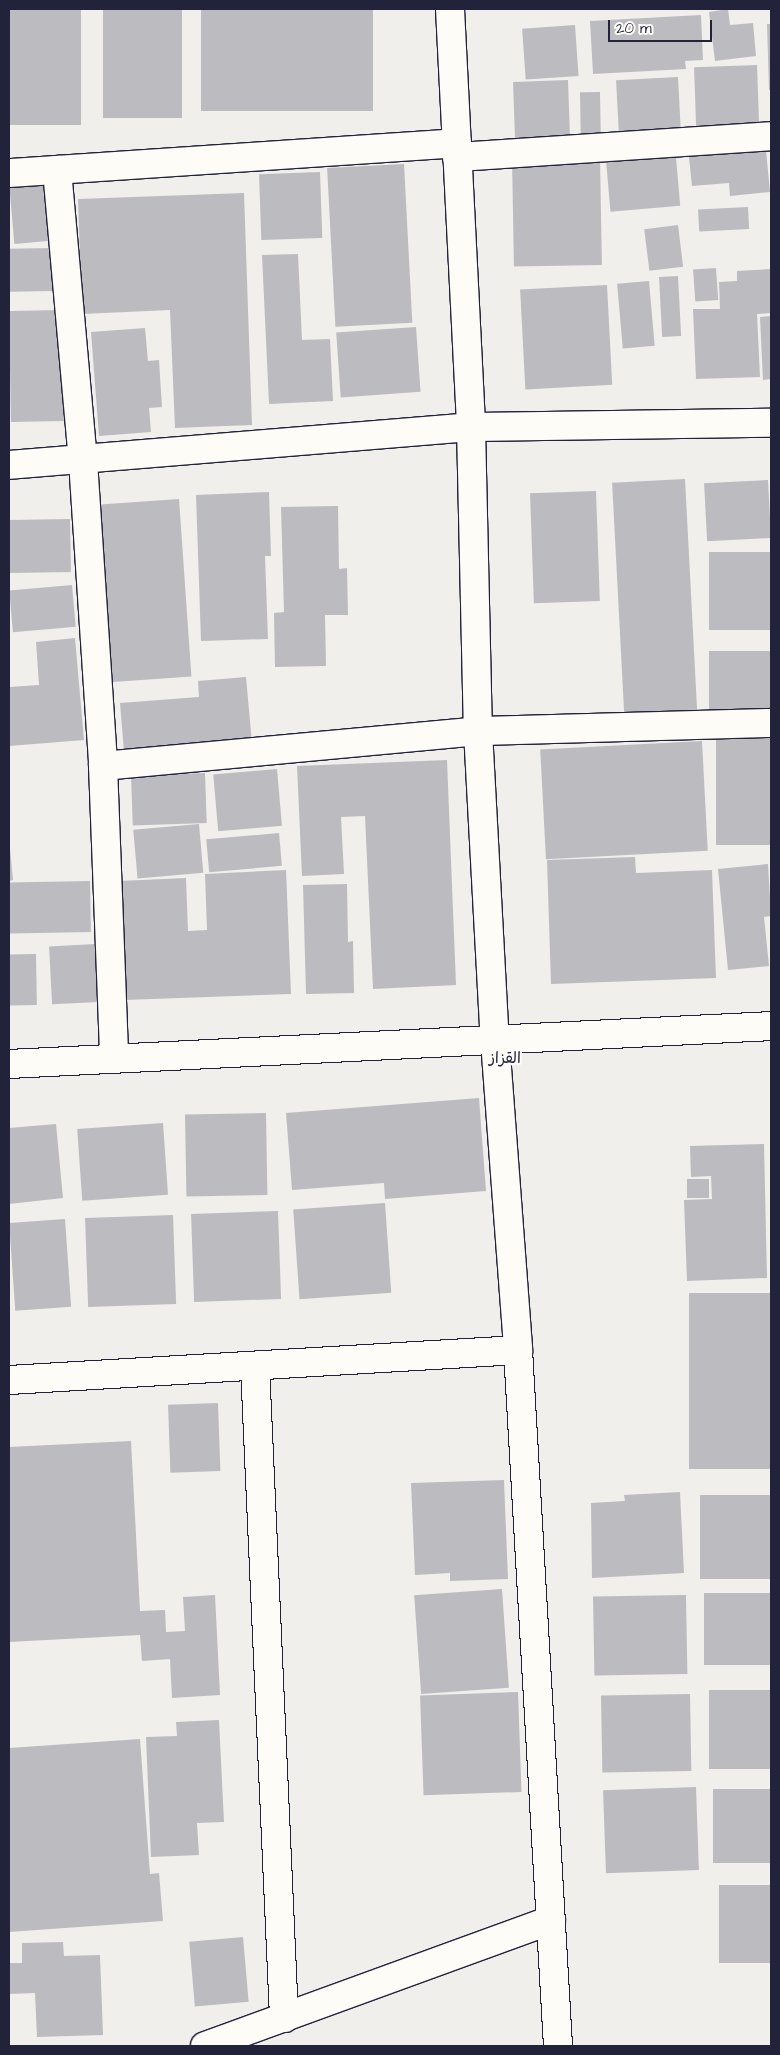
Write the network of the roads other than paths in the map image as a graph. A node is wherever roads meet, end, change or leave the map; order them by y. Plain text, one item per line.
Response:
1 (450, 9) edge
2 (771, 136) edge
3 (457, 150) junction
4 (57, 170) junction
5 (9, 173) edge
6 (771, 423) edge
7 (471, 428) junction
8 (83, 461) junction
9 (9, 465) edge
10 (771, 724) edge
11 (478, 731) junction
12 (103, 766) junction
13 (771, 1026) edge
14 (495, 1041) junction
15 (114, 1058) junction
16 (9, 1064) edge
17 (518, 1350) junction
18 (255, 1366) junction
19 (9, 1380) edge
20 (551, 1920) junction
21 (284, 2018) junction
22 (205, 2046) edge
23 (558, 2046) edge

1 - 3 street
2 - 3 street
3 - 4 street
3 - 7 street
4 - 5 street
4 - 8 street
6 - 7 street
7 - 8 street
7 - 11 street
8 - 9 street
8 - 12 street
10 - 11 street
11 - 12 street
11 - 14 street
12 - 15 street
13 - 14 street
14 - 15 street
14 - 17 street
15 - 16 street
17 - 18 street
17 - 20 street
18 - 19 street
18 - 21 street
20 - 21 street
20 - 23 street
21 - 22 street

